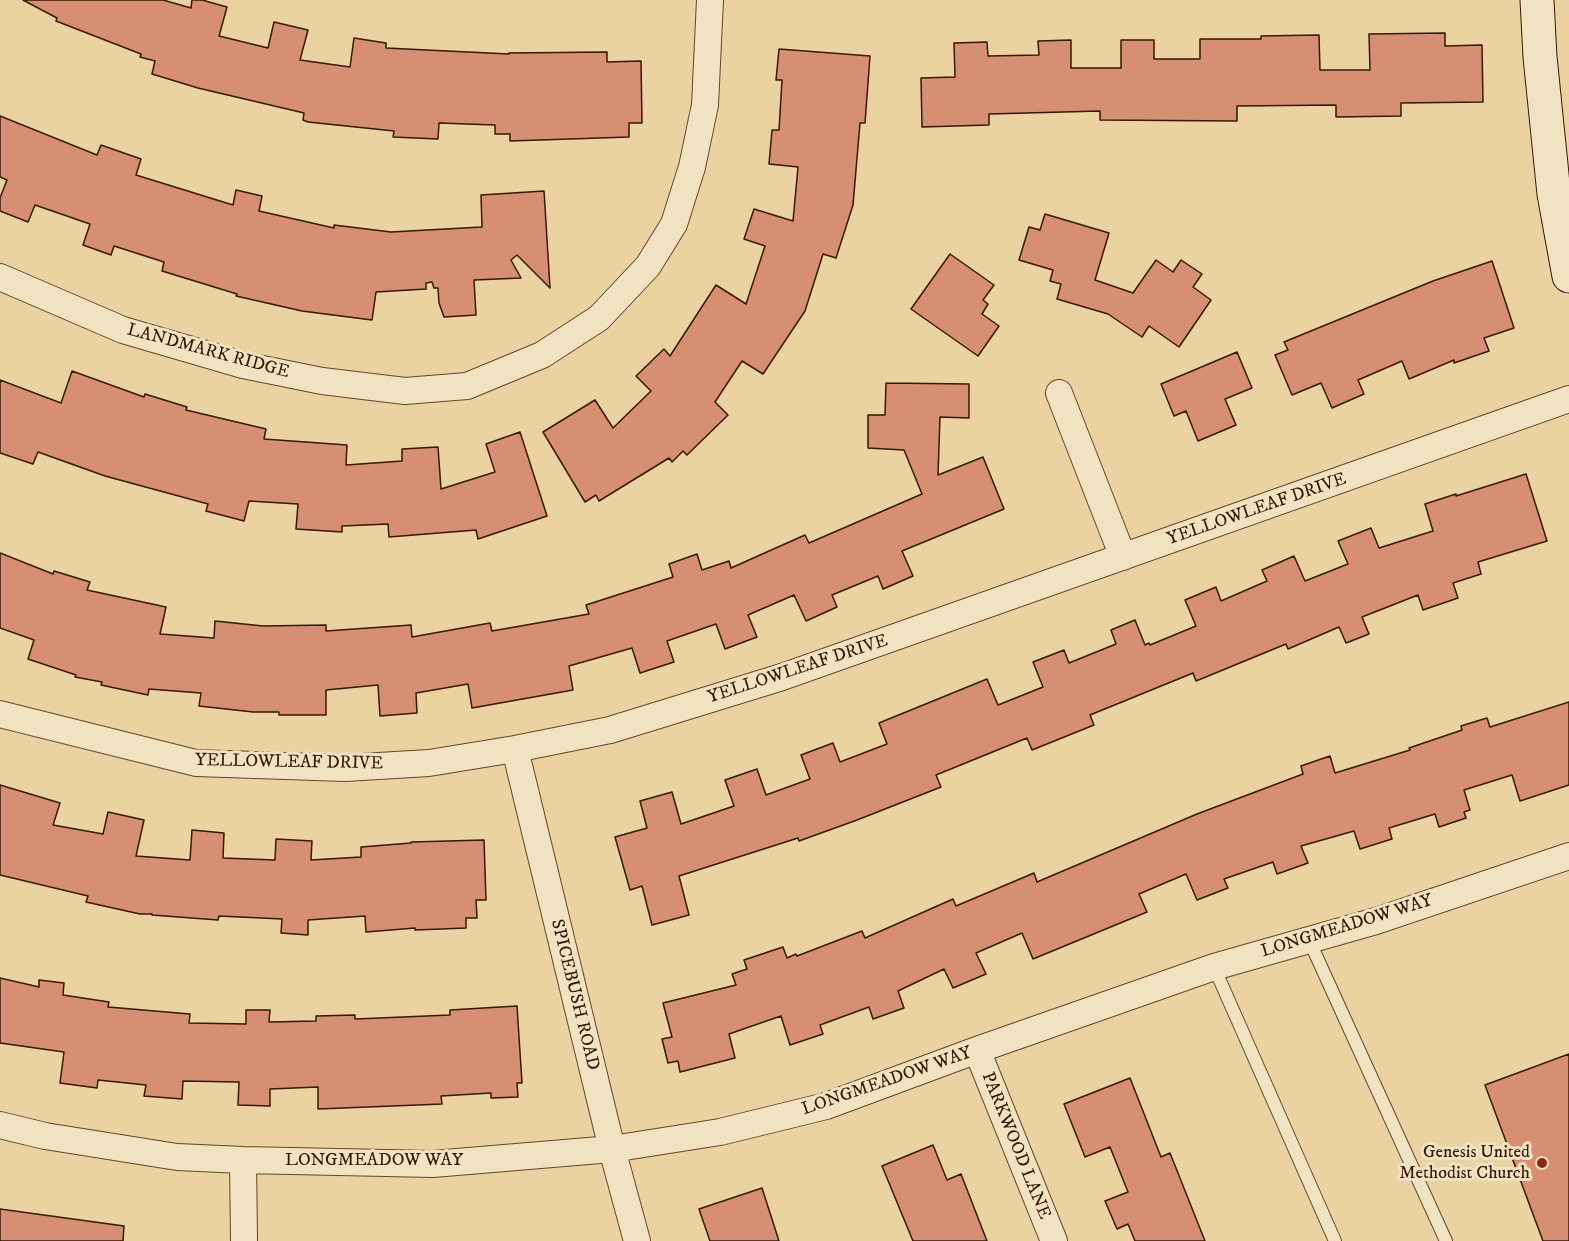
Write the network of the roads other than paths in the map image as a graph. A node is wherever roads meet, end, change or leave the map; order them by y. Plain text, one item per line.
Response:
1 (710, 0) edge
2 (1537, 0) edge
3 (1569, 276) edge
4 (0, 277) edge
5 (1059, 393) dead end
6 (1569, 399) edge
7 (1123, 557) junction
8 (0, 714) edge
9 (515, 749) junction
10 (1569, 855) edge
11 (1309, 940) junction
12 (1214, 967) junction
13 (977, 1050) junction
14 (0, 1125) edge
15 (612, 1149) junction
16 (243, 1160) junction
17 (244, 1241) edge
18 (637, 1241) edge
19 (1054, 1241) edge
20 (1335, 1241) edge
21 (1446, 1241) edge

1 - 4 street, LANDMARK RIDGE
2 - 3 main road
5 - 7 street
6 - 7 street, YELLOWLEAF DRIVE
7 - 9 street, YELLOWLEAF DRIVE
8 - 9 street, YELLOWLEAF DRIVE
9 - 15 street, SPICEBUSH ROAD
10 - 11 street, LONGMEADOW WAY
11 - 12 street, LONGMEADOW WAY
11 - 21 lane
12 - 13 street, LONGMEADOW WAY
12 - 20 lane
13 - 15 street, LONGMEADOW WAY
13 - 19 street, PARKWOOD LANE
14 - 16 street, LONGMEADOW WAY
15 - 16 street, LONGMEADOW WAY
15 - 18 street, SPICEBUSH ROAD
16 - 17 street

